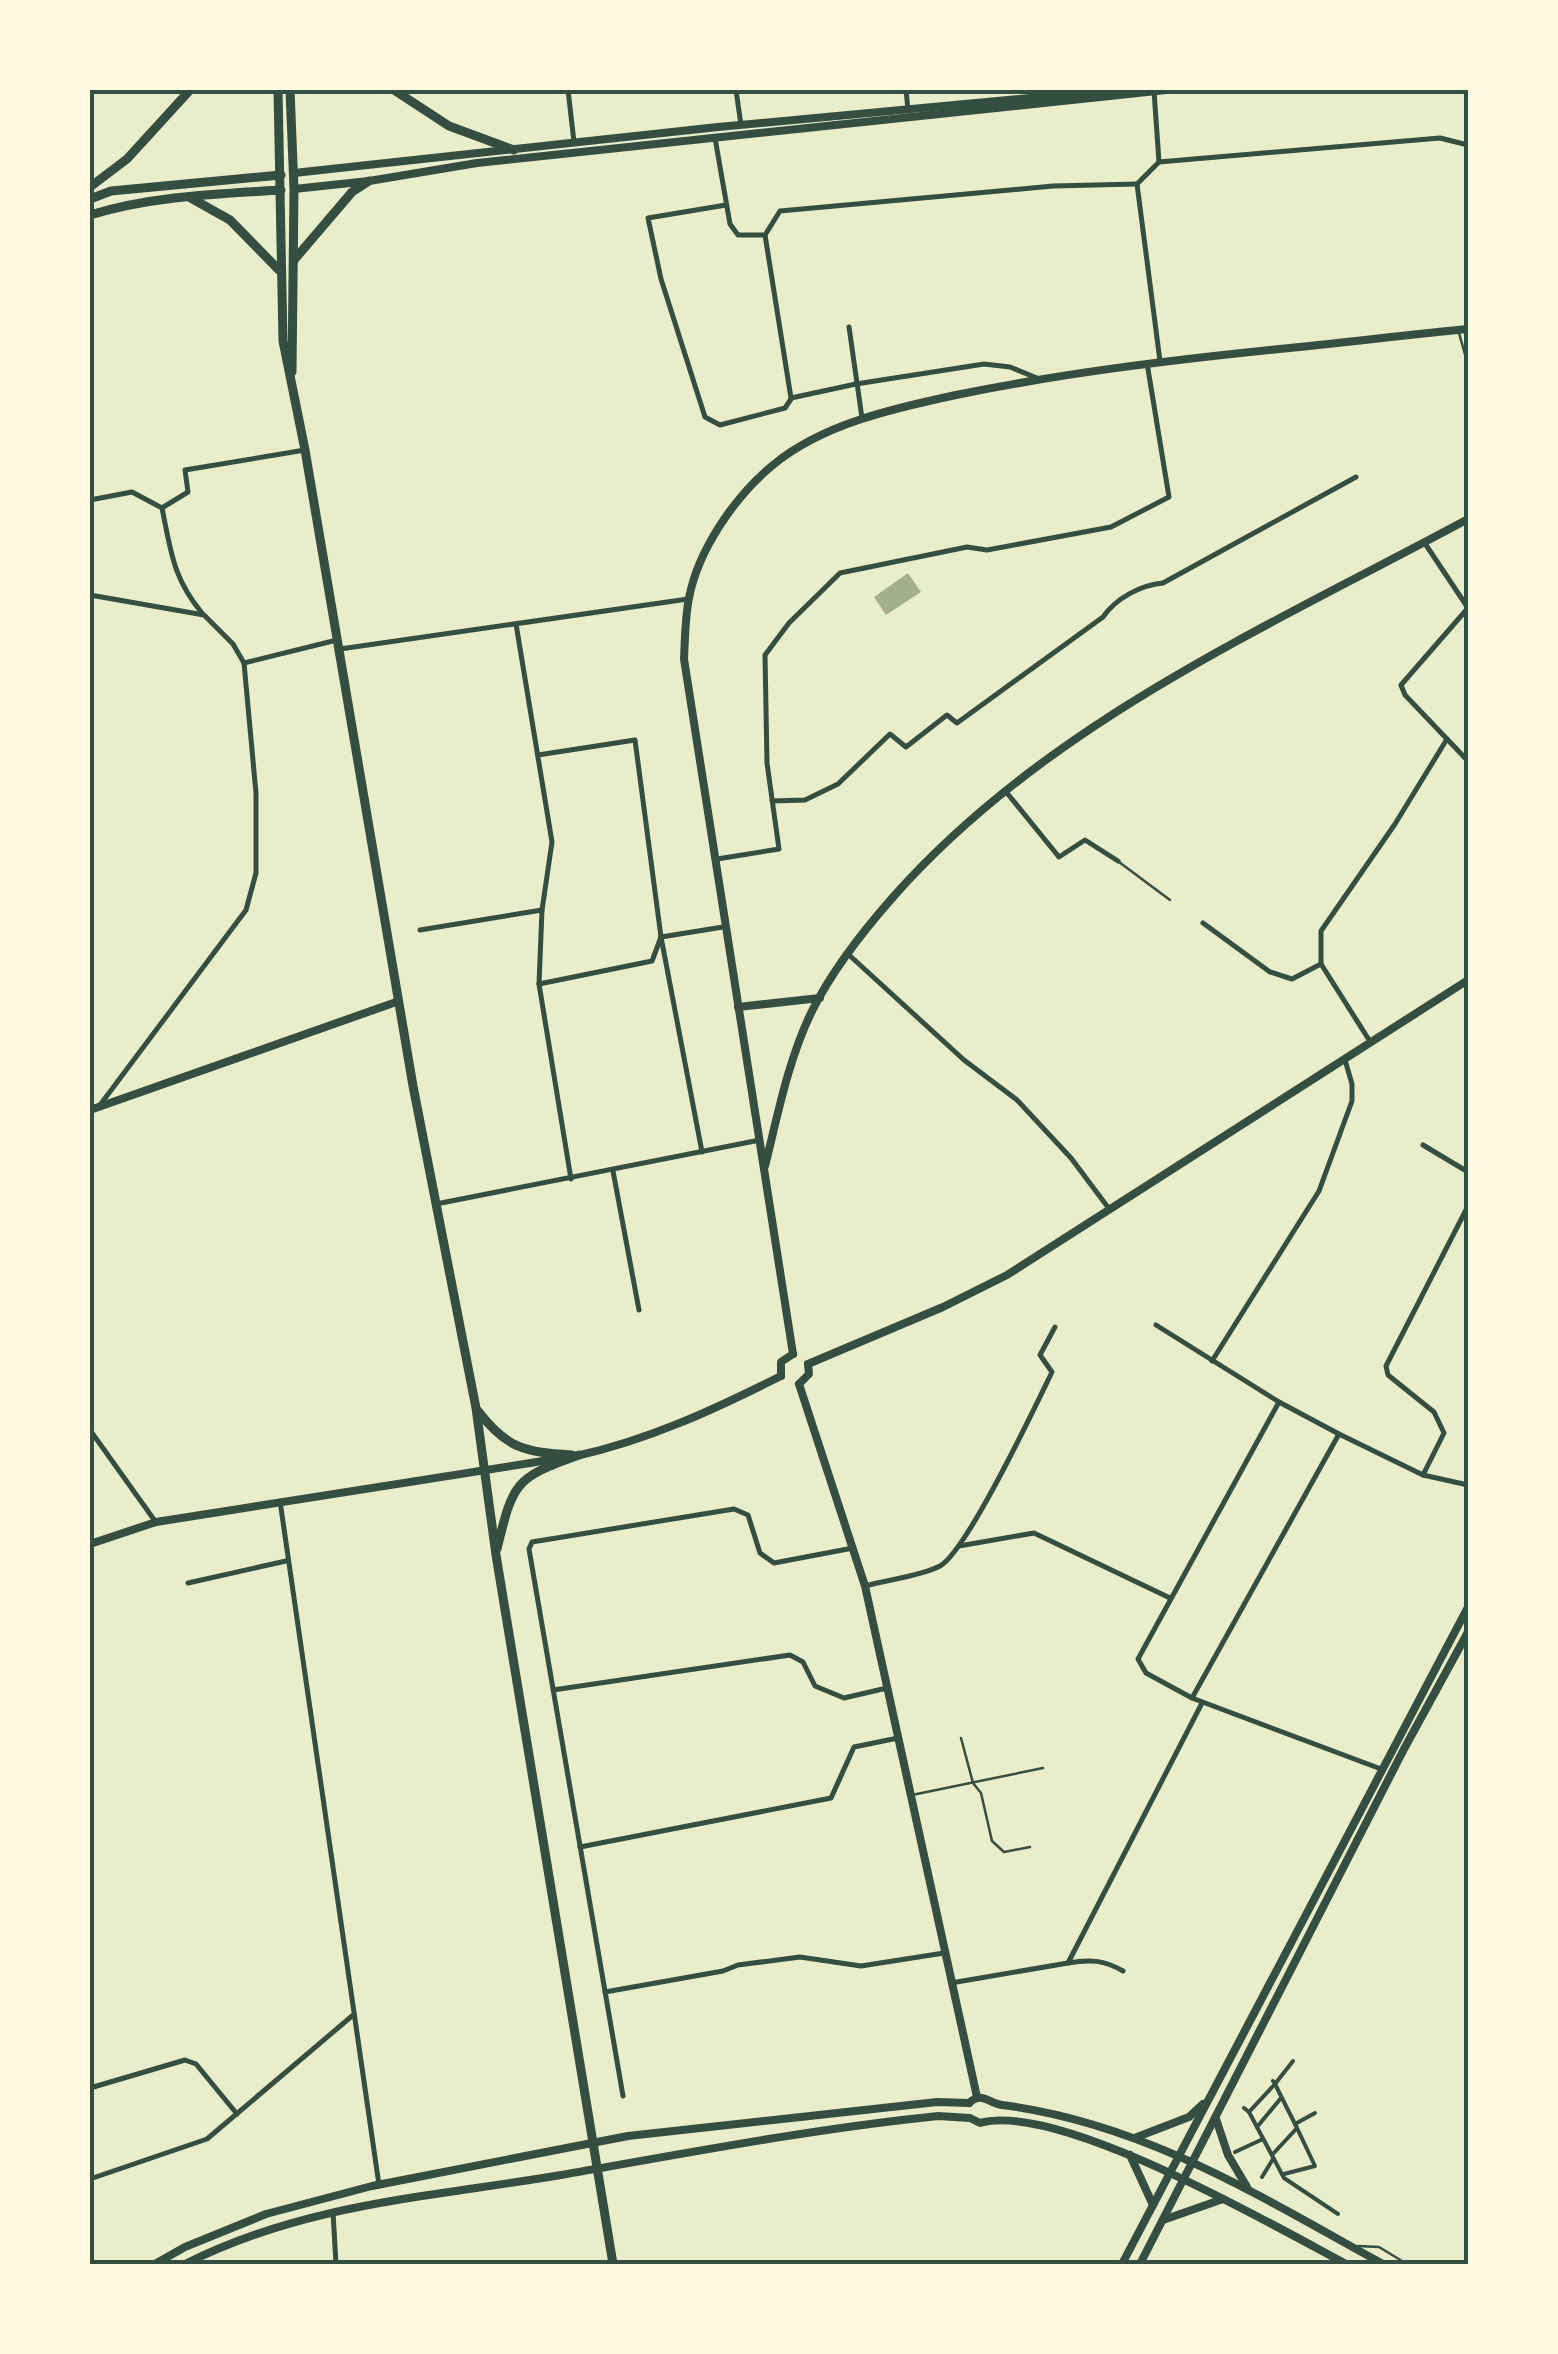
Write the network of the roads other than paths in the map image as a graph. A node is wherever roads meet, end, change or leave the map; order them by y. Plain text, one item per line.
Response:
1 (190, 90) edge
2 (278, 90) edge
3 (290, 90) edge
4 (394, 90) edge
5 (568, 90) edge
6 (736, 90) edge
7 (906, 90) edge
8 (1115, 90) edge
9 (1166, 90) edge
10 (1154, 91) edge
11 (1073, 92) edge
12 (908, 110) junction
13 (741, 125) junction
14 (715, 138) junction
15 (574, 144) junction
16 (1468, 144) edge
17 (514, 150) junction
18 (1159, 162) junction
19 (294, 173) junction
20 (280, 175) junction
21 (369, 181) junction
22 (1137, 184) junction
23 (90, 187) edge
24 (294, 189) junction
25 (280, 190) junction
26 (187, 196) junction
27 (90, 199) edge
28 (726, 205) junction
29 (90, 215) edge
30 (764, 235) junction
31 (293, 262) junction
32 (280, 270) junction
33 (849, 327) dead end
34 (1463, 330) edge
35 (1160, 362) junction
36 (1147, 363) junction
37 (1468, 365) edge
38 (1039, 379) junction
39 (856, 384) junction
40 (291, 393) junction
41 (791, 398) junction
42 (862, 420) junction
43 (304, 450) junction
44 (1356, 477) dead end
45 (90, 500) edge
46 (162, 508) junction
47 (1468, 518) edge
48 (1424, 542) junction
49 (90, 595) edge
50 (688, 599) junction
51 (1468, 608) edge
52 (204, 615) junction
53 (516, 624) junction
54 (338, 644) junction
55 (244, 663) junction
56 (1447, 740) junction
57 (538, 755) junction
58 (1468, 761) edge
59 (1005, 790) junction
60 (772, 801) junction
61 (714, 860) junction
62 (1118, 861) joint
63 (1170, 900) dead end
64 (542, 910) junction
65 (1203, 924) dead end
66 (723, 927) junction
67 (420, 930) dead end
68 (661, 937) junction
69 (848, 954) junction
70 (1321, 964) junction
71 (1468, 980) edge
72 (539, 984) junction
73 (820, 998) junction
74 (399, 1001) junction
75 (738, 1006) junction
76 (1371, 1043) junction
77 (1345, 1060) junction
78 (94, 1109) edge
79 (760, 1140) junction
80 (1423, 1145) dead end
81 (702, 1152) junction
82 (764, 1170) junction
83 (612, 1172) junction
84 (1468, 1172) edge
85 (571, 1179) junction
86 (436, 1204) junction
87 (1468, 1206) edge
88 (1110, 1210) junction
89 (639, 1310) dead end
90 (1156, 1325) dead end
91 (1055, 1327) dead end
92 (793, 1354) junction
93 (1212, 1361) junction
94 (808, 1364) junction
95 (781, 1376) junction
96 (798, 1384) junction
97 (1279, 1402) junction
98 (476, 1408) junction
99 (90, 1430) edge
100 (1339, 1434) junction
101 (580, 1455) junction
102 (485, 1471) junction
103 (1423, 1476) junction
104 (1468, 1485) edge
105 (280, 1501) junction
106 (156, 1522) junction
107 (90, 1544) edge
108 (959, 1546) junction
109 (852, 1548) junction
110 (496, 1554) junction
111 (286, 1560) junction
112 (188, 1583) dead end
113 (865, 1586) junction
114 (1170, 1598) junction
115 (1468, 1606) edge
116 (1468, 1632) edge
117 (887, 1688) junction
118 (554, 1690) junction
119 (1192, 1698) junction
120 (1202, 1703) junction
121 (898, 1738) junction
122 (961, 1738) dead end
123 (1043, 1768) dead end
124 (1381, 1768) junction
125 (972, 1782) junction
126 (910, 1796) junction
127 (580, 1847) junction
128 (1030, 1847) dead end
129 (944, 1954) junction
130 (1068, 1963) junction
131 (1124, 1971) dead end
132 (951, 1983) junction
133 (605, 1992) junction
134 (352, 2016) junction
135 (1293, 2061) dead end
136 (1274, 2083) junction
137 (90, 2088) edge
138 (1212, 2092) junction
139 (623, 2096) dead end
140 (1281, 2098) junction
141 (973, 2100) junction
142 (992, 2104) junction
143 (1315, 2113) dead end
144 (237, 2114) junction
145 (970, 2118) junction
146 (989, 2119) junction
147 (1216, 2119) junction
148 (1296, 2126) junction
149 (1257, 2127) junction
150 (1136, 2136) junction
151 (1263, 2138) junction
152 (594, 2143) junction
153 (1236, 2152) dead end
154 (1130, 2155) junction
155 (1179, 2156) junction
156 (1272, 2157) junction
157 (1194, 2163) junction
158 (598, 2167) junction
159 (1170, 2174) junction
160 (1282, 2174) junction
161 (1262, 2177) dead end
162 (90, 2179) edge
163 (1185, 2181) junction
164 (379, 2185) junction
165 (1249, 2191) junction
166 (1222, 2200) junction
167 (1153, 2205) junction
168 (333, 2210) junction
169 (1338, 2214) dead end
170 (1163, 2220) junction
171 (1349, 2245) junction
172 (155, 2264) edge
173 (185, 2264) edge
174 (336, 2264) edge
175 (613, 2264) edge
176 (1122, 2264) edge
177 (1140, 2264) edge
178 (1346, 2264) edge
179 (1383, 2264) edge
180 (1407, 2264) edge

1 - 23 main road
2 - 20 main road
3 - 19 main road
4 - 17 main road
5 - 15 street
6 - 13 street
7 - 12 street
8 - 11 main road
9 - 10 main road
10 - 14 main road
10 - 18 street
11 - 12 main road
12 - 13 main road
13 - 15 main road
14 - 21 main road
14 - 28 street
15 - 17 main road
16 - 18 street
17 - 19 main road
18 - 22 street
19 - 20 main road
19 - 24 main road
20 - 25 main road
20 - 27 main road
21 - 24 main road
21 - 31 main road
22 - 30 street
22 - 35 street
24 - 25 main road
24 - 31 main road
25 - 26 main road
25 - 32 main road
26 - 29 main road
26 - 32 main road
28 - 30 street
28 - 41 street
30 - 41 street
31 - 40 main road
32 - 40 main road
33 - 39 street
34 - 35 main road
34 - 37 lane
35 - 36 main road
36 - 38 main road
36 - 60 street
38 - 39 street
38 - 42 main road
39 - 41 street
39 - 42 street
40 - 43 main road
42 - 50 main road
43 - 46 street
43 - 54 main road
44 - 60 street
45 - 46 street
46 - 52 street
47 - 48 main road
48 - 51 street
48 - 59 main road
49 - 52 street
50 - 53 street
50 - 61 main road
51 - 56 street
52 - 55 street
53 - 54 street
53 - 57 street
54 - 55 street
54 - 74 main road
55 - 78 street
56 - 58 street
56 - 70 street
57 - 64 street
57 - 68 street
59 - 62 street
59 - 69 main road
60 - 61 street
61 - 66 main road
62 - 63 lane
64 - 67 street
64 - 72 street
65 - 70 street
66 - 68 street
66 - 75 main road
68 - 72 street
68 - 81 street
69 - 73 main road
69 - 88 street
70 - 76 street
71 - 76 main road
72 - 85 street
73 - 75 main road
73 - 82 main road
74 - 78 main road
74 - 86 main road
75 - 79 main road
76 - 77 main road
77 - 88 main road
77 - 93 street
79 - 81 street
79 - 82 main road
80 - 84 street
81 - 83 street
82 - 92 main road
83 - 85 street
83 - 89 street
85 - 86 street
86 - 98 main road
87 - 103 street
88 - 94 main road
90 - 93 street
91 - 108 street
92 - 94 main road
92 - 95 main road
93 - 97 street
94 - 96 main road
95 - 96 main road
95 - 101 main road
96 - 109 main road
97 - 100 street
97 - 114 street
98 - 101 main road
98 - 102 main road
99 - 106 street
100 - 103 street
100 - 119 street
101 - 102 main road
101 - 110 main road
102 - 105 main road
102 - 110 main road
103 - 104 street
105 - 106 main road
105 - 111 street
106 - 107 main road
108 - 113 street
108 - 114 street
109 - 113 main road
109 - 118 street
110 - 152 main road
111 - 112 street
111 - 134 street
113 - 117 main road
114 - 119 street
115 - 124 main road
116 - 147 main road
117 - 118 street
117 - 121 main road
118 - 127 street
119 - 120 street
120 - 124 street
120 - 130 street
121 - 126 main road
121 - 127 street
122 - 125 lane
123 - 125 lane
124 - 138 main road
125 - 126 lane
125 - 128 lane
126 - 129 main road
127 - 133 street
129 - 132 main road
129 - 133 street
130 - 131 street
130 - 132 street
132 - 141 main road
133 - 139 street
134 - 144 street
134 - 164 street
135 - 136 street
136 - 140 street
136 - 149 street
137 - 144 street
138 - 150 main road
138 - 155 main road
140 - 148 street
140 - 149 street
141 - 142 main road
141 - 145 main road
141 - 152 main road
142 - 146 main road
142 - 150 main road
143 - 148 street
144 - 162 street
145 - 146 main road
145 - 158 main road
146 - 154 main road
147 - 157 main road
147 - 165 main road
148 - 156 street
148 - 160 street
149 - 151 street
150 - 155 main road
151 - 153 street
151 - 156 street
152 - 158 main road
152 - 164 main road
154 - 159 main road
154 - 167 main road
155 - 157 main road
155 - 159 main road
156 - 160 street
156 - 161 street
157 - 163 main road
157 - 165 main road
158 - 168 main road
158 - 175 main road
159 - 163 main road
159 - 167 main road
160 - 169 street
163 - 166 main road
163 - 170 main road
164 - 172 main road
165 - 171 main road
166 - 170 main road
166 - 178 main road
167 - 176 main road
168 - 173 main road
168 - 174 street
170 - 177 main road
171 - 179 main road
171 - 180 lane

